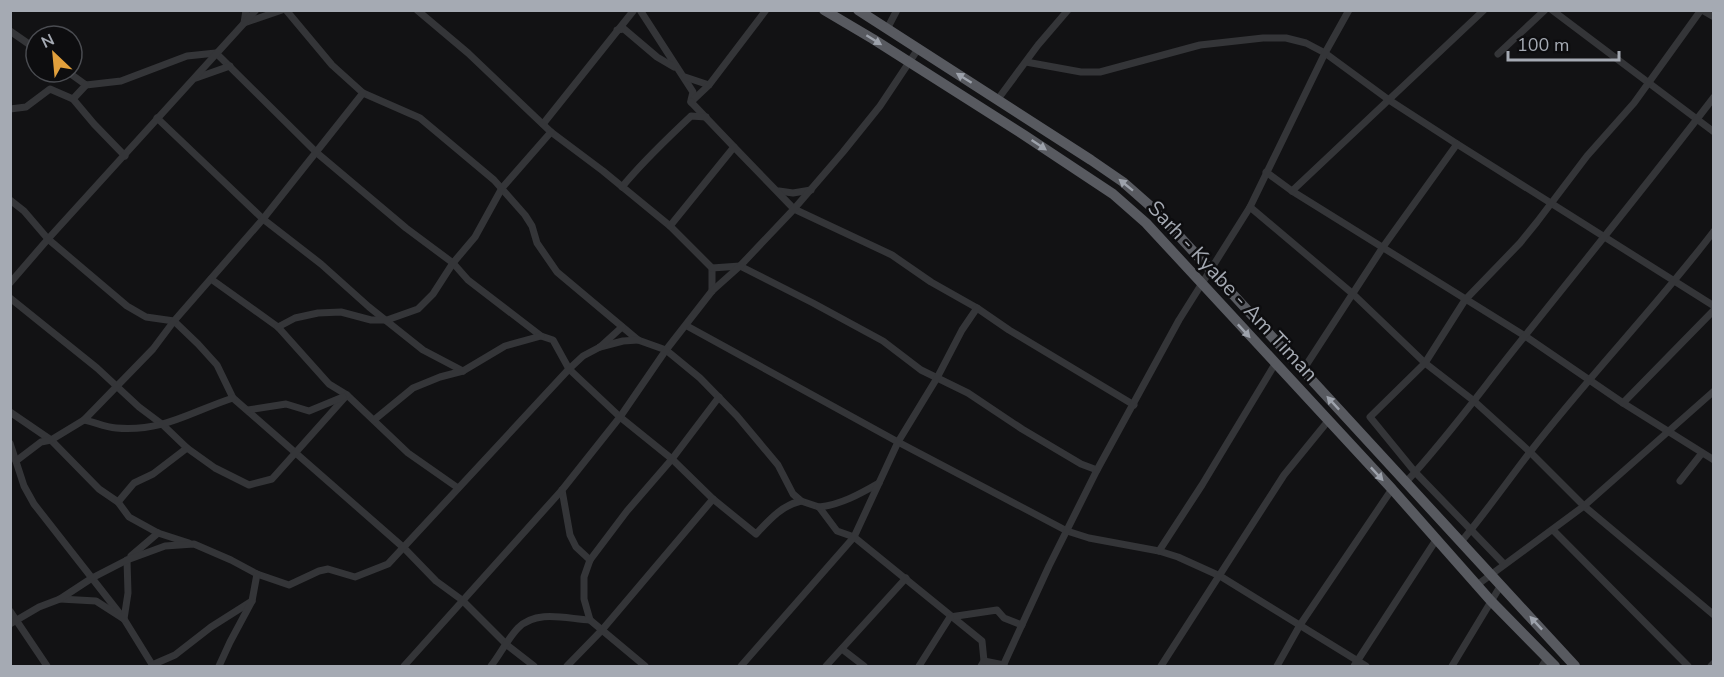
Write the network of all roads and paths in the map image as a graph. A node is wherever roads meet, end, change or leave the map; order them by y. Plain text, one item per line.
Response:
1 (246, 10) edge
2 (256, 10) edge
3 (284, 10) edge
4 (417, 10) edge
5 (634, 10) edge
6 (640, 10) edge
7 (766, 10) edge
8 (824, 10) edge
9 (858, 10) edge
10 (897, 10) edge
11 (1068, 10) edge
12 (1349, 10) edge
13 (1484, 10) edge
14 (1545, 10) edge
15 (1552, 10) edge
16 (1702, 10) edge
17 (1713, 17) edge
18 (244, 23) junction
19 (887, 29) junction
20 (617, 30) junction
21 (10, 31) edge
22 (24, 41) edge
23 (918, 49) junction
24 (216, 53) junction
25 (1325, 53) junction
26 (1498, 54) dead end
27 (909, 62) junction
28 (1026, 62) junction
29 (231, 66) junction
30 (676, 68) junction
31 (685, 77) junction
32 (193, 78) junction
33 (1648, 82) junction
34 (86, 85) joint
35 (709, 85) junction
36 (363, 93) junction
37 (1713, 97) edge
38 (73, 99) junction
39 (998, 99) junction
40 (1389, 100) junction
41 (691, 102) junction
42 (10, 109) edge
43 (706, 117) junction
44 (157, 118) junction
45 (1696, 120) junction
46 (543, 124) junction
47 (551, 132) junction
48 (1713, 132) edge
49 (1457, 144) junction
50 (734, 147) junction
51 (317, 153) junction
52 (125, 156) junction
53 (1266, 172) junction
54 (622, 187) junction
55 (502, 188) junction
56 (811, 190) junction
57 (776, 191) junction
58 (1292, 191) junction
59 (10, 200) edge
60 (1552, 203) junction
61 (1250, 207) junction
62 (794, 209) junction
63 (263, 219) junction
64 (670, 226) junction
65 (1713, 231) edge
66 (1606, 238) junction
67 (48, 239) junction
68 (1383, 247) junction
69 (453, 263) junction
70 (740, 266) junction
71 (712, 268) junction
72 (1212, 270) junction
73 (211, 279) junction
74 (1675, 281) junction
75 (10, 284) edge
76 (1201, 284) junction
77 (712, 291) junction
78 (1353, 294) junction
79 (10, 298) edge
80 (1465, 300) junction
81 (977, 308) junction
82 (1713, 308) edge
83 (387, 320) junction
84 (174, 321) junction
85 (687, 326) junction
86 (278, 327) junction
87 (622, 327) junction
88 (541, 336) junction
89 (1525, 336) junction
90 (638, 340) junction
91 (600, 347) junction
92 (666, 350) junction
93 (1425, 363) junction
94 (1275, 364) junction
95 (569, 369) junction
96 (1303, 370) junction
97 (463, 371) junction
98 (937, 378) junction
99 (1590, 380) junction
100 (117, 386) junction
101 (1713, 392) edge
102 (347, 395) junction
103 (719, 397) junction
104 (233, 398) junction
105 (1474, 401) junction
106 (1623, 403) junction
107 (1134, 405) junction
108 (248, 410) junction
109 (10, 412) edge
110 (620, 417) junction
111 (84, 420) junction
112 (374, 420) junction
113 (1328, 421) junction
114 (164, 425) junction
115 (1667, 431) junction
116 (51, 440) junction
117 (898, 442) junction
118 (10, 443) edge
119 (1392, 443) junction
120 (187, 448) junction
121 (1530, 452) junction
122 (296, 453) junction
123 (1381, 453) junction
124 (1702, 453) junction
125 (672, 459) junction
126 (16, 460) junction
127 (1713, 460) edge
128 (1097, 470) junction
129 (1415, 472) junction
130 (1680, 481) dead end
131 (1407, 482) junction
132 (879, 483) junction
133 (458, 488) junction
134 (1392, 489) junction
135 (562, 490) junction
136 (793, 494) junction
137 (713, 499) junction
138 (801, 501) junction
139 (118, 502) junction
140 (790, 504) junction
141 (1584, 506) junction
142 (819, 507) junction
143 (1470, 530) junction
144 (1553, 530) junction
145 (1067, 531) junction
146 (158, 533) junction
147 (854, 537) junction
148 (1436, 540) junction
149 (1461, 542) junction
150 (194, 544) junction
151 (404, 548) junction
152 (1159, 551) junction
153 (127, 560) junction
154 (590, 560) junction
155 (1504, 564) junction
156 (257, 574) junction
157 (1491, 574) junction
158 (1220, 576) junction
159 (92, 578) junction
160 (906, 578) junction
161 (1477, 585) junction
162 (1501, 585) junction
163 (60, 600) junction
164 (462, 600) junction
165 (252, 601) junction
166 (1491, 601) junction
167 (10, 611) edge
168 (1713, 615) edge
169 (950, 617) junction
170 (124, 619) junction
171 (590, 620) junction
172 (13, 622) edge
173 (1022, 625) junction
174 (1300, 625) junction
175 (602, 630) junction
176 (507, 645) junction
177 (842, 649) junction
178 (1544, 662) edge
179 (982, 664) edge
180 (1355, 664) edge
181 (48, 666) edge
182 (152, 666) edge
183 (219, 666) edge
184 (404, 666) edge
185 (491, 666) edge
186 (534, 666) edge
187 (567, 666) edge
188 (645, 666) edge
189 (741, 666) edge
190 (826, 666) edge
191 (864, 666) edge
192 (919, 666) edge
193 (1003, 666) edge
194 (1161, 666) edge
195 (1277, 666) edge
196 (1366, 666) edge
197 (1452, 666) edge
198 (1555, 666) edge
199 (1575, 666) edge
200 (1688, 666) edge

1 - 18 street
2 - 18 street
3 - 18 street
3 - 36 street
4 - 46 street
5 - 20 street
6 - 30 street
7 - 35 street
8 -> 27 highway, Sarh - Kyabe - Am Timan
9 - 19 highway, Sarh - Kyabe - Am Timan
10 - 19 street
11 - 28 street
12 - 25 street
13 - 40 street
14 - 26 street
15 - 33 street
16 - 17 street
16 - 33 street
18 - 24 street
19 - 23 highway, Sarh - Kyabe - Am Timan
20 - 30 street
20 - 46 street
21 - 22 street
23 - 27 street
39 -> 23 highway, Sarh - Kyabe - Am Timan
24 - 29 street
24 - 32 street
24 - 34 street
25 - 28 street
25 - 40 street
25 - 53 street
27 - 56 street
27 -> 76 highway, Sarh - Kyabe - Am Timan
28 - 39 street
29 - 32 street
29 - 51 street
30 - 31 street
31 - 35 street
31 - 41 street
32 - 44 street
33 - 45 street
33 - 60 street
34 - 38 street
35 - 41 street
36 - 51 street
36 - 55 street
37 - 45 street
38 - 42 street
38 - 52 street
72 -> 39 highway, Sarh - Kyabe - Am Timan
40 - 49 street
40 - 58 street
41 - 43 street
43 - 50 street
43 - 54 street
44 - 52 street
44 - 63 street
45 - 48 street
45 - 66 street
46 - 47 street
47 - 54 street
47 - 55 street
49 - 60 street
49 - 68 street
50 - 57 street
50 - 64 street
51 - 63 street
51 - 69 street
52 - 67 street
53 - 58 street
53 - 61 street
54 - 64 street
55 - 69 street
55 - 87 street
56 - 57 street
56 - 62 street
57 - 62 street
58 - 68 street
59 - 67 street
60 - 66 street
60 - 80 street
61 - 72 street
61 - 78 street
62 - 70 street
62 - 81 street
63 - 73 street
63 - 83 street
64 - 71 street
65 - 74 street
66 - 74 street
66 - 89 street
67 - 75 street
67 - 84 street
68 - 78 street
68 - 80 street
69 - 83 street
69 - 88 street
70 - 71 street
70 - 77 street
70 - 98 street
71 - 77 street
72 - 76 street
72 - 96 highway, Sarh - Kyabe - Am Timan
73 - 84 street
73 - 86 street
74 - 82 street
74 - 99 street
76 -> 94 highway, Sarh - Kyabe - Am Timan
76 - 107 street
77 - 85 street
78 - 93 street
78 - 96 street
79 - 100 street
80 - 89 street
80 - 93 street
81 - 98 street
81 - 107 street
82 - 106 street
83 - 86 street
83 - 97 street
84 - 100 street
84 - 104 street
85 - 92 street
85 - 117 street
86 - 102 street
87 - 90 street
87 - 91 street
88 - 95 street
88 - 97 street
89 - 99 street
89 - 105 street
90 - 91 street
90 - 92 street
91 - 95 street
92 - 103 street
92 - 110 street
93 - 105 street
93 - 119 street
94 - 113 highway, Sarh - Kyabe - Am Timan
94 - 152 street
95 - 110 street
95 - 133 street
123 -> 96 highway, Sarh - Kyabe - Am Timan
97 - 112 street
98 - 117 street
98 - 128 street
99 - 106 street
99 - 121 street
100 - 111 street
100 - 114 street
101 - 115 street
102 - 108 street
102 - 112 street
102 - 122 street
103 - 125 street
103 - 136 street
104 - 108 street
104 - 114 street
105 - 121 street
105 - 129 street
106 - 115 street
107 - 128 street
108 - 122 street
109 - 116 street
110 - 125 street
110 - 135 street
111 - 114 street
111 - 116 street
112 - 133 street
113 -> 134 highway, Sarh - Kyabe - Am Timan
113 - 158 street
114 - 120 street
115 - 124 street
115 - 141 street
116 - 126 street
116 - 139 street
117 - 132 street
117 - 145 street
118 - 126 street
119 - 123 street
119 - 129 street
120 - 122 street
120 - 139 street
121 - 141 street
121 - 143 street
122 - 151 street
123 - 131 highway, Sarh - Kyabe - Am Timan
124 - 127 street
124 - 130 street
125 - 137 street
125 - 154 street
126 - 159 street
128 - 145 street
129 - 131 street
129 - 143 street
131 - 149 highway, Sarh - Kyabe - Am Timan
132 - 142 street
132 - 147 street
133 - 151 street
134 - 148 highway, Sarh - Kyabe - Am Timan
134 - 174 street
135 - 154 street
135 - 164 street
136 - 138 street
136 - 140 street
137 - 140 street
137 - 175 street
138 - 140 street
138 - 142 street
139 - 146 street
141 - 144 street
141 - 168 street
142 - 147 street
143 - 149 street
143 - 155 street
144 - 155 street
144 - 200 street
145 - 152 street
145 - 173 street
146 - 150 street
146 - 153 street
147 - 160 street
147 - 189 street
148 - 161 highway, Sarh - Kyabe - Am Timan
148 - 180 street
149 - 157 highway, Sarh - Kyabe - Am Timan
150 - 153 street
150 - 156 street
151 - 156 street
151 - 164 street
152 - 158 street
153 - 159 street
153 - 170 street
154 - 171 street
155 - 157 street
156 - 165 street
157 - 161 street
157 - 162 highway, Sarh - Kyabe - Am Timan
158 - 174 street
158 - 194 street
159 - 163 street
159 - 170 street
160 - 169 street
160 - 177 street
161 - 166 highway, Sarh - Kyabe - Am Timan
162 - 166 street
199 -> 162 highway, Sarh - Kyabe - Am Timan
163 - 170 street
163 - 172 street
164 - 176 street
164 - 184 street
165 - 182 street
165 - 183 street
166 - 178 highway, Sarh - Kyabe - Am Timan
166 - 197 street
167 - 172 street
169 - 173 street
169 - 179 street
169 - 192 street
170 - 182 street
171 - 175 street
171 - 176 street
172 - 181 street
173 - 193 street
174 - 180 street
174 - 195 street
175 - 187 street
175 - 188 street
176 - 185 street
176 - 186 street
177 - 190 street
177 - 191 street
178 - 198 highway, Sarh - Kyabe - Am Timan
179 - 193 street
180 - 196 street

